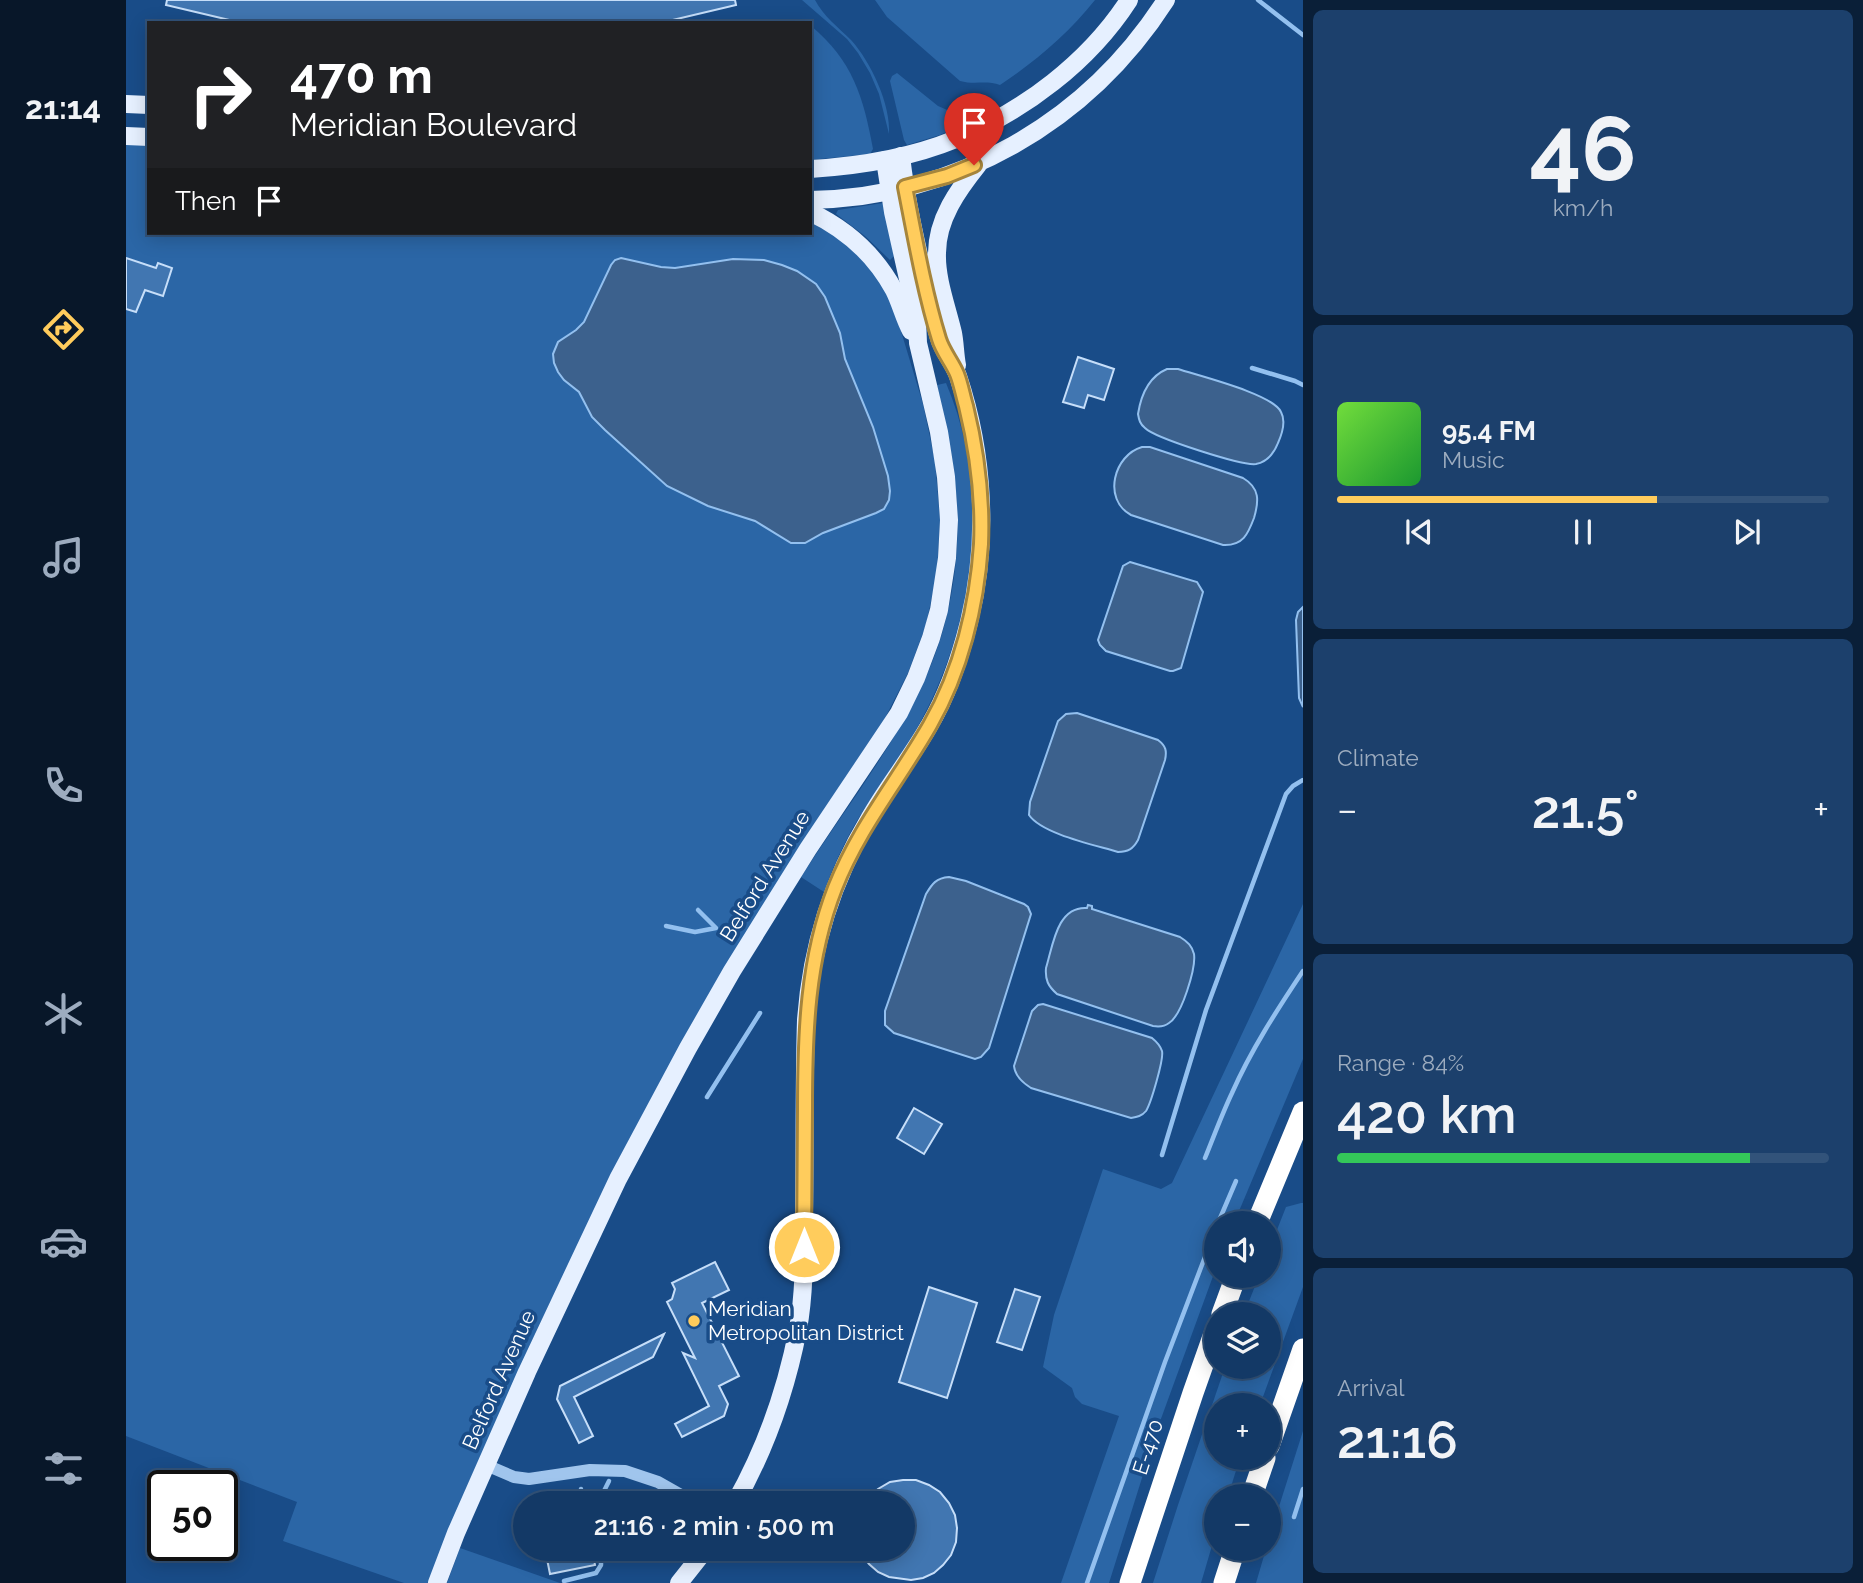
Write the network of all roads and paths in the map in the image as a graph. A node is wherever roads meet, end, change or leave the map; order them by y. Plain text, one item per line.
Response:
1 (1129, 0) edge
2 (1166, 0) edge
3 (126, 104) edge
4 (147, 105) edge
5 (126, 136) edge
6 (147, 137) edge
7 (893, 158) junction
8 (979, 163) junction
9 (812, 169) edge
10 (897, 189) junction
11 (812, 200) edge
12 (812, 213) edge
13 (918, 343) junction
14 (958, 376) junction
15 (1303, 1112) edge
16 (1262, 1211) edge
17 (1303, 1349) edge
18 (1204, 1360) edge
19 (1281, 1412) edge
20 (486, 1465) junction
21 (674, 1491) edge
22 (741, 1491) edge
23 (1140, 1553) junction
24 (696, 1561) edge
25 (1231, 1561) edge
26 (1235, 1561) edge
27 (437, 1583) edge
28 (679, 1583) edge
29 (1122, 1583) edge
30 (1130, 1583) edge
31 (1224, 1583) edge
32 (1239, 1583) edge

1 - 7 main road
2 - 8 main road
3 - 4 main road
5 - 6 main road
7 - 9 main road
7 - 10 main road, Belford Avenue
8 - 10 main road
8 - 14 main road
10 - 11 main road
10 - 13 main road, Belford Avenue
10 - 14 main road, Belford Avenue
12 - 13 main road
13 - 20 main road, Belford Avenue
14 - 22 main road, Belford Avenue
15 - 16 highway
17 - 19 highway
18 - 23 highway, E-470
20 - 21 street
20 - 27 main road, Belford Avenue
23 - 29 highway
23 - 30 highway, E-470
24 - 28 main road
25 - 31 highway
26 - 32 highway

